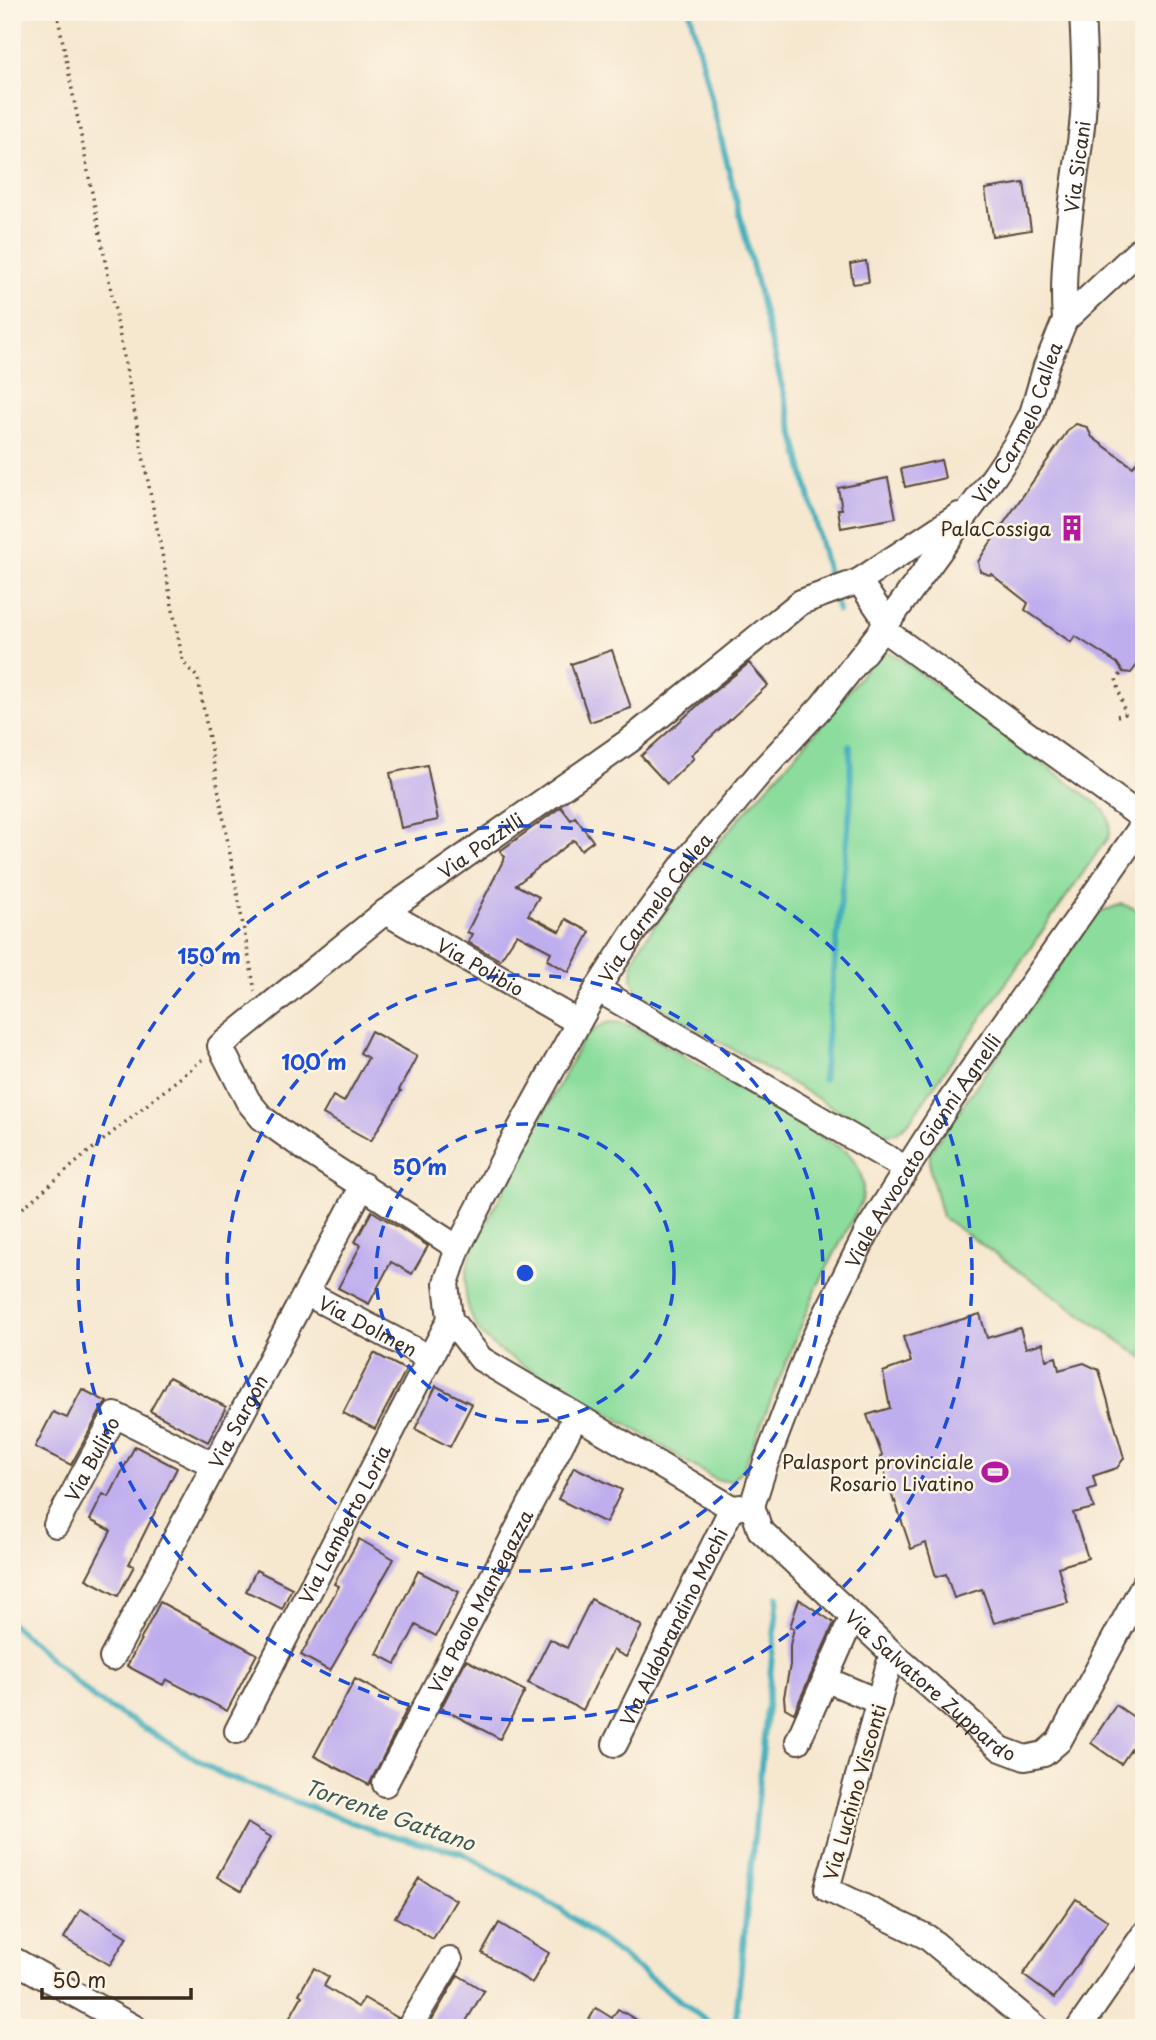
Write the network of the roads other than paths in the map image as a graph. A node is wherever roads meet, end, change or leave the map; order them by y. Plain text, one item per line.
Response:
1 (1082, 12) edge
2 (1144, 246) edge
3 (1065, 320) junction
4 (970, 510) junction
5 (859, 582) junction
6 (884, 626) junction
7 (1144, 820) edge
8 (386, 912) junction
9 (597, 989) junction
10 (578, 1022) junction
11 (905, 1168) junction
12 (363, 1185) junction
13 (458, 1248) junction
14 (306, 1293) junction
15 (450, 1319) junction
16 (430, 1358) junction
17 (576, 1416) junction
18 (214, 1465) junction
19 (742, 1507) junction
20 (56, 1525) dead end
21 (1144, 1584) edge
22 (853, 1616) junction
23 (892, 1654) junction
24 (112, 1658) dead end
25 (825, 1679) junction
26 (879, 1702) junction
27 (237, 1731) dead end
28 (798, 1741) dead end
29 (615, 1744) dead end
30 (385, 1784) dead end
31 (1144, 1934) edge
32 (12, 1959) edge
33 (450, 1960) dead end
34 (135, 2028) edge
35 (409, 2028) edge
36 (1037, 2028) edge
37 (1079, 2028) edge

1 - 3 street, Via Sicani
2 - 3 street, Via Carmelo Callea
3 - 4 street, Via Carmelo Callea
4 - 5 street, Via Pozzilli
4 - 6 street, Via Carmelo Callea
5 - 6 street
5 - 8 street, Via Pozzilli
6 - 7 street
6 - 9 street, Via Carmelo Callea
7 - 11 street, Viale Avvocato Gianni Agnelli
8 - 10 street, Via Polibio
8 - 12 street, Via Pozzilli
9 - 10 street, Via Carmelo Callea
9 - 11 street
10 - 13 street, Via Carmelo Callea
11 - 19 street, Viale Avvocato Gianni Agnelli
12 - 13 street
12 - 14 street, Via Sargon
13 - 15 street, Via Carmelo Callea
14 - 16 street, Via Dolmen
14 - 18 street, Via Sargon
15 - 16 street, Via Lamberto Loria
15 - 17 street
16 - 27 street, Via Lamberto Loria
17 - 19 street
17 - 30 street, Via Paolo Mantegazza
18 - 20 street, Via Bulino
18 - 24 street, Via Sargon
19 - 22 street, Via Salvatore Zuppardo
19 - 29 street, Via Aldobrandino Mochi
21 - 23 street, Via Salvatore Zuppardo
22 - 23 street, Via Salvatore Zuppardo
22 - 25 street
23 - 26 street, Via Luchino Visconti
25 - 26 street
25 - 28 street
26 - 36 street, Via Luchino Visconti
31 - 37 street
32 - 34 street
33 - 35 street

